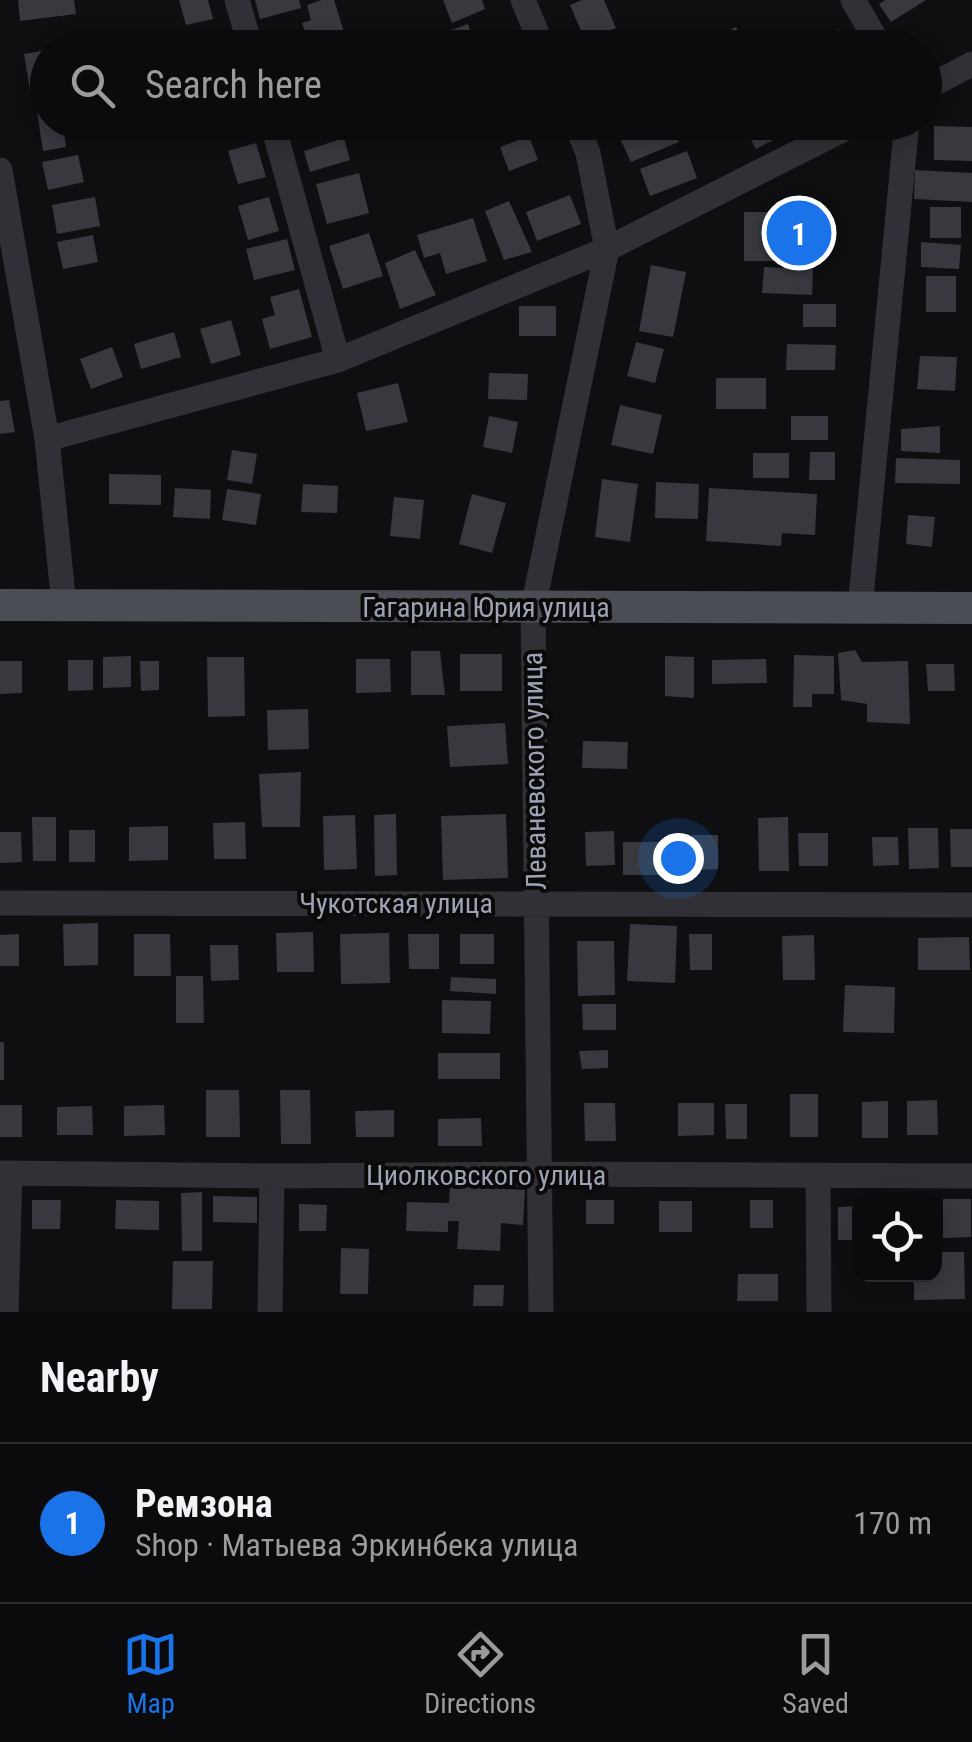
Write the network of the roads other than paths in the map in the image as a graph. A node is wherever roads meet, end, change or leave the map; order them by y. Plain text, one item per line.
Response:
1 (238, 0) edge
2 (523, 0) edge
3 (853, 0) edge
4 (246, 30) edge
5 (536, 30) edge
6 (870, 30) edge
7 (972, 64) edge
8 (942, 80) edge
9 (277, 140) edge
10 (583, 140) edge
11 (822, 140) edge
12 (905, 140) edge
13 (0, 170) edge
14 (607, 249) junction
15 (338, 360) junction
16 (47, 438) junction
17 (0, 605) edge
18 (64, 605) junction
19 (533, 608) junction
20 (860, 608) junction
21 (972, 608) edge
22 (0, 903) edge
23 (536, 903) junction
24 (972, 905) edge
25 (5, 1173) edge
26 (538, 1174) junction
27 (272, 1176) junction
28 (818, 1176) junction
29 (972, 1176) edge
30 (6, 1312) edge
31 (270, 1312) edge
32 (540, 1312) edge
33 (819, 1312) edge

1 - 4 street
2 - 5 street
3 - 6 street
7 - 8 street
9 - 15 street
10 - 14 street, Леваневского улица
11 - 14 street
12 - 20 street
13 - 16 street
14 - 15 street
14 - 19 street, Леваневского улица
15 - 16 street
16 - 18 street
17 - 18 main road, Гагарина Юрия улица
18 - 19 main road, Гагарина Юрия улица
19 - 20 main road, Гагарина Юрия улица
19 - 23 street, Леваневского улица
20 - 21 main road, Гагарина Юрия улица
22 - 23 street, Чукотская улица
23 - 24 street, Чукотская улица
23 - 26 street, Леваневского улица
25 - 27 street, Циолковского улица
25 - 30 street
26 - 27 street, Циолковского улица
26 - 28 street, Циолковского улица
26 - 32 street, Леваневского улица
27 - 31 street
28 - 29 street, Циолковского улица
28 - 33 street

